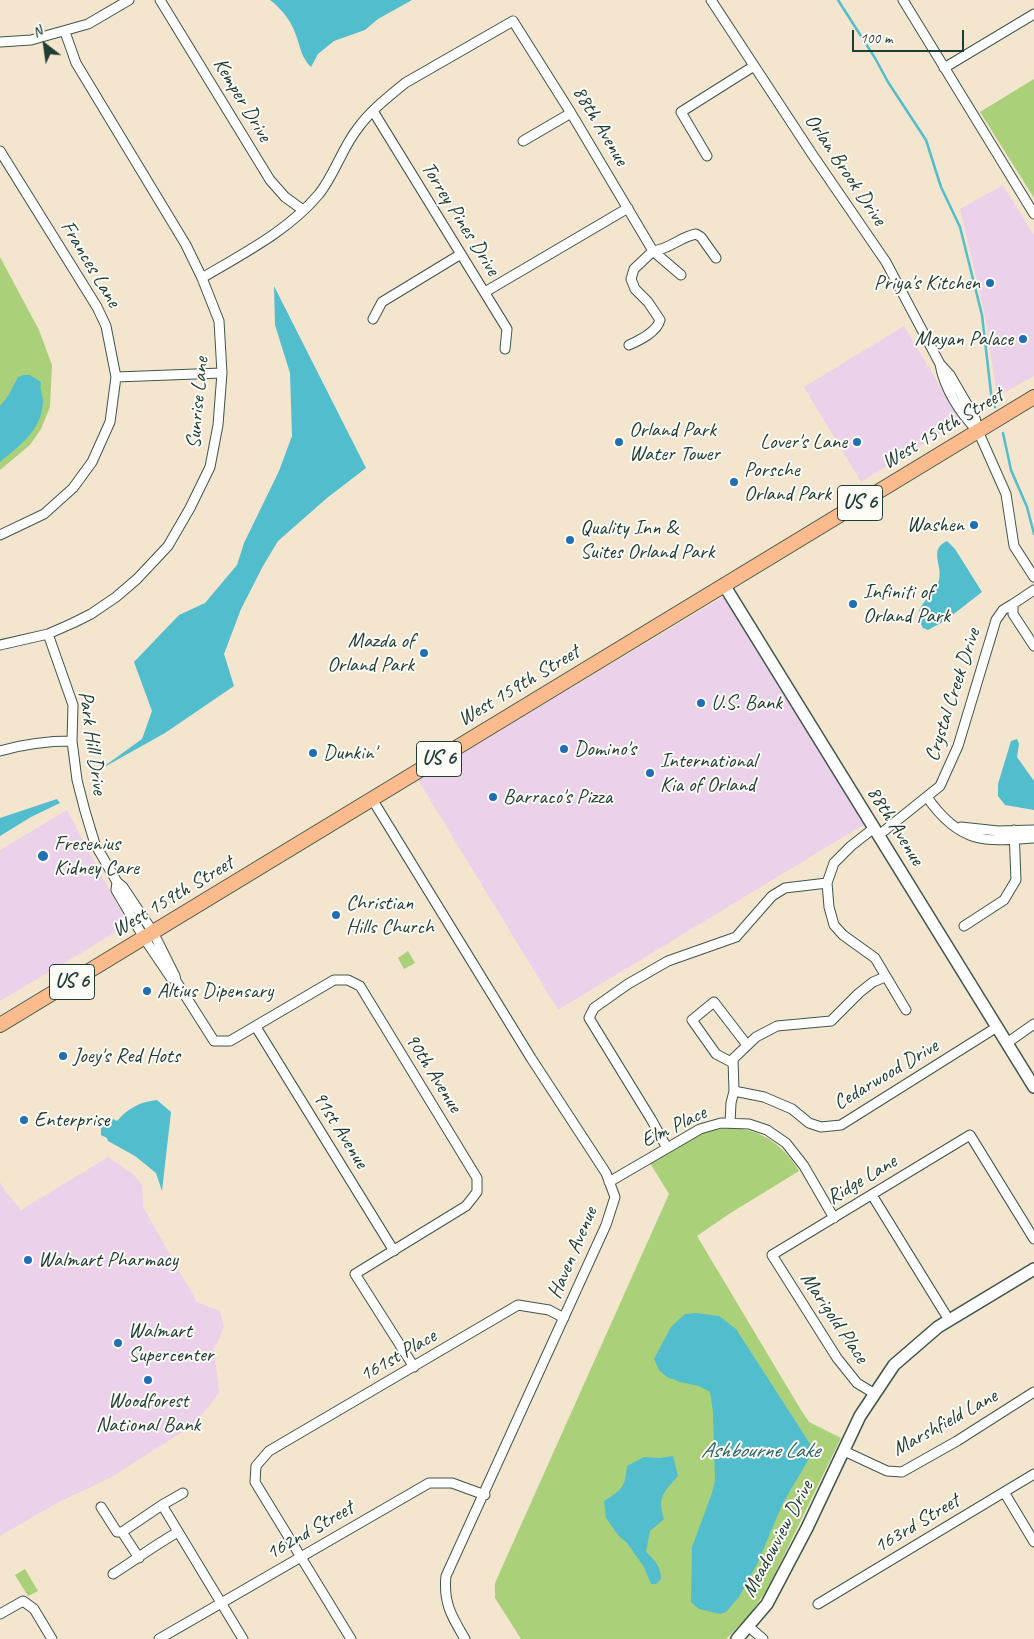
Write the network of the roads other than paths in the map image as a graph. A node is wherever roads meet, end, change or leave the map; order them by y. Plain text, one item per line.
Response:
1 (129, 0) edge
2 (160, 0) edge
3 (711, 0) edge
4 (903, 0) edge
5 (1034, 14) edge
6 (65, 32) junction
7 (0, 42) edge
8 (754, 66) junction
9 (944, 68) junction
10 (373, 111) junction
11 (571, 113) junction
12 (523, 141) dead end
13 (0, 151) edge
14 (707, 156) dead end
15 (628, 208) junction
16 (303, 210) junction
17 (1034, 214) edge
18 (653, 251) junction
19 (461, 254) junction
20 (716, 258) dead end
21 (681, 275) dead end
22 (202, 278) junction
23 (485, 292) junction
24 (373, 319) dead end
25 (629, 345) dead end
26 (505, 349) dead end
27 (222, 374) junction
28 (116, 377) junction
29 (1034, 397) edge
30 (978, 431) junction
31 (0, 535) edge
32 (1034, 576) edge
33 (724, 585) junction
34 (1034, 590) edge
35 (1013, 604) junction
36 (48, 634) junction
37 (0, 645) edge
38 (1034, 646) edge
39 (72, 740) junction
40 (0, 751) edge
41 (927, 797) junction
42 (372, 799) junction
43 (1034, 830) edge
44 (876, 831) junction
45 (1014, 835) junction
46 (1034, 838) edge
47 (827, 883) junction
48 (964, 926) dead end
49 (148, 935) junction
50 (885, 977) junction
51 (906, 1010) dead end
52 (1034, 1024) edge
53 (0, 1025) edge
54 (256, 1027) junction
55 (997, 1027) junction
56 (1007, 1043) junction
57 (747, 1045) junction
58 (733, 1063) junction
59 (1034, 1087) edge
60 (734, 1091) junction
61 (730, 1123) junction
62 (667, 1148) junction
63 (609, 1182) junction
64 (872, 1195) junction
65 (834, 1218) junction
66 (1034, 1239) edge
67 (394, 1251) junction
68 (772, 1255) joint
69 (1034, 1269) edge
70 (564, 1318) junction
71 (949, 1320) junction
72 (414, 1367) junction
73 (1034, 1392) edge
74 (875, 1394) junction
75 (844, 1451) junction
76 (1034, 1474) edge
77 (1004, 1492) junction
78 (183, 1493) dead end
79 (484, 1495) junction
80 (162, 1505) junction
81 (101, 1507) dead end
82 (122, 1532) junction
83 (178, 1532) junction
84 (1034, 1542) edge
85 (301, 1557) junction
86 (139, 1558) junction
87 (113, 1574) dead end
88 (221, 1603) junction
89 (818, 1604) dead end
90 (0, 1614) edge
91 (749, 1627) junction
92 (52, 1639) edge
93 (159, 1639) edge
94 (243, 1639) edge
95 (351, 1639) edge
96 (466, 1639) edge
97 (737, 1639) edge
98 (763, 1639) edge

1 - 6 street
2 - 16 street, Kemper Drive
3 - 8 street, Orlan Brook Drive
4 - 9 street
5 - 9 street
6 - 7 street
6 - 22 street, Sunrise Lane
8 - 14 street
8 - 30 street, Orlan Brook Drive
9 - 17 street
10 - 11 street, 88th Avenue
10 - 16 street
10 - 19 street, Torrey Pines Drive
11 - 12 street
11 - 15 street, 88th Avenue
13 - 28 street, Frances Lane
15 - 18 street, 88th Avenue
15 - 23 street
16 - 22 street
18 - 20 street
18 - 21 street, 88th Avenue
18 - 25 street
19 - 23 street, Torrey Pines Drive
19 - 24 street
22 - 27 street, Sunrise Lane
23 - 26 street, Torrey Pines Drive
27 - 28 street
27 - 36 street, Sunrise Lane
28 - 31 street, Frances Lane
29 - 30 main road, West 159th Street / US 6
30 - 32 street, Orlan Brook Drive
30 - 33 main road, West 159th Street / US 6
33 - 42 main road, West 159th Street / US 6
33 - 44 street, 88th Avenue
34 - 35 street, Crystal Creek Drive
35 - 38 street
35 - 41 street, Crystal Creek Drive
36 - 37 street, Sunrise Lane
36 - 39 street, Park Hill Drive
39 - 40 street
39 - 49 street, Park Hill Drive
41 - 44 street, Crystal Creek Drive
41 - 45 street
42 - 49 main road, West 159th Street / US 6
42 - 63 street, Haven Avenue
43 - 45 street
44 - 47 street, Crystal Creek Drive
44 - 55 street, 88th Avenue
45 - 46 street
45 - 48 street
47 - 50 street
47 - 62 street
49 - 53 main road, West 159th Street / US 6
49 - 54 street
50 - 51 street
50 - 57 street
52 - 56 street
54 - 67 street, 91st Avenue
54 - 67 street, 90th Avenue
55 - 56 street, 88th Avenue
55 - 60 street, Cedarwood Drive
56 - 59 street, 88th Avenue
57 - 58 street
57 - 58 street
58 - 60 street
60 - 61 street
61 - 62 street, Elm Place
61 - 65 street, Elm Place
62 - 63 street, Elm Place
63 - 70 street, Haven Avenue
64 - 65 street, Ridge Lane
64 - 66 street, Ridge Lane
64 - 71 street
65 - 68 street, Ridge Lane
67 - 72 street
68 - 74 street, Marigold Place
69 - 71 street, Meadowview Drive
70 - 72 street, 161st Place
70 - 79 street, Haven Avenue
71 - 74 street, Meadowview Drive
72 - 85 street, 161st Place
73 - 75 street, Marshfield Lane
74 - 75 street, Meadowview Drive
75 - 91 street, Meadowview Drive
76 - 77 street, 163rd Street
77 - 84 street
77 - 89 street, 163rd Street
78 - 80 street
79 - 85 street, 162nd Street
79 - 96 street, Haven Avenue
80 - 82 street
80 - 83 street
81 - 82 street
82 - 86 street
83 - 86 street
83 - 88 street
85 - 88 street, 162nd Street
85 - 95 street
86 - 87 street
88 - 93 street, 162nd Street
88 - 94 street
90 - 92 street
91 - 97 street, Meadowview Drive
91 - 98 street

